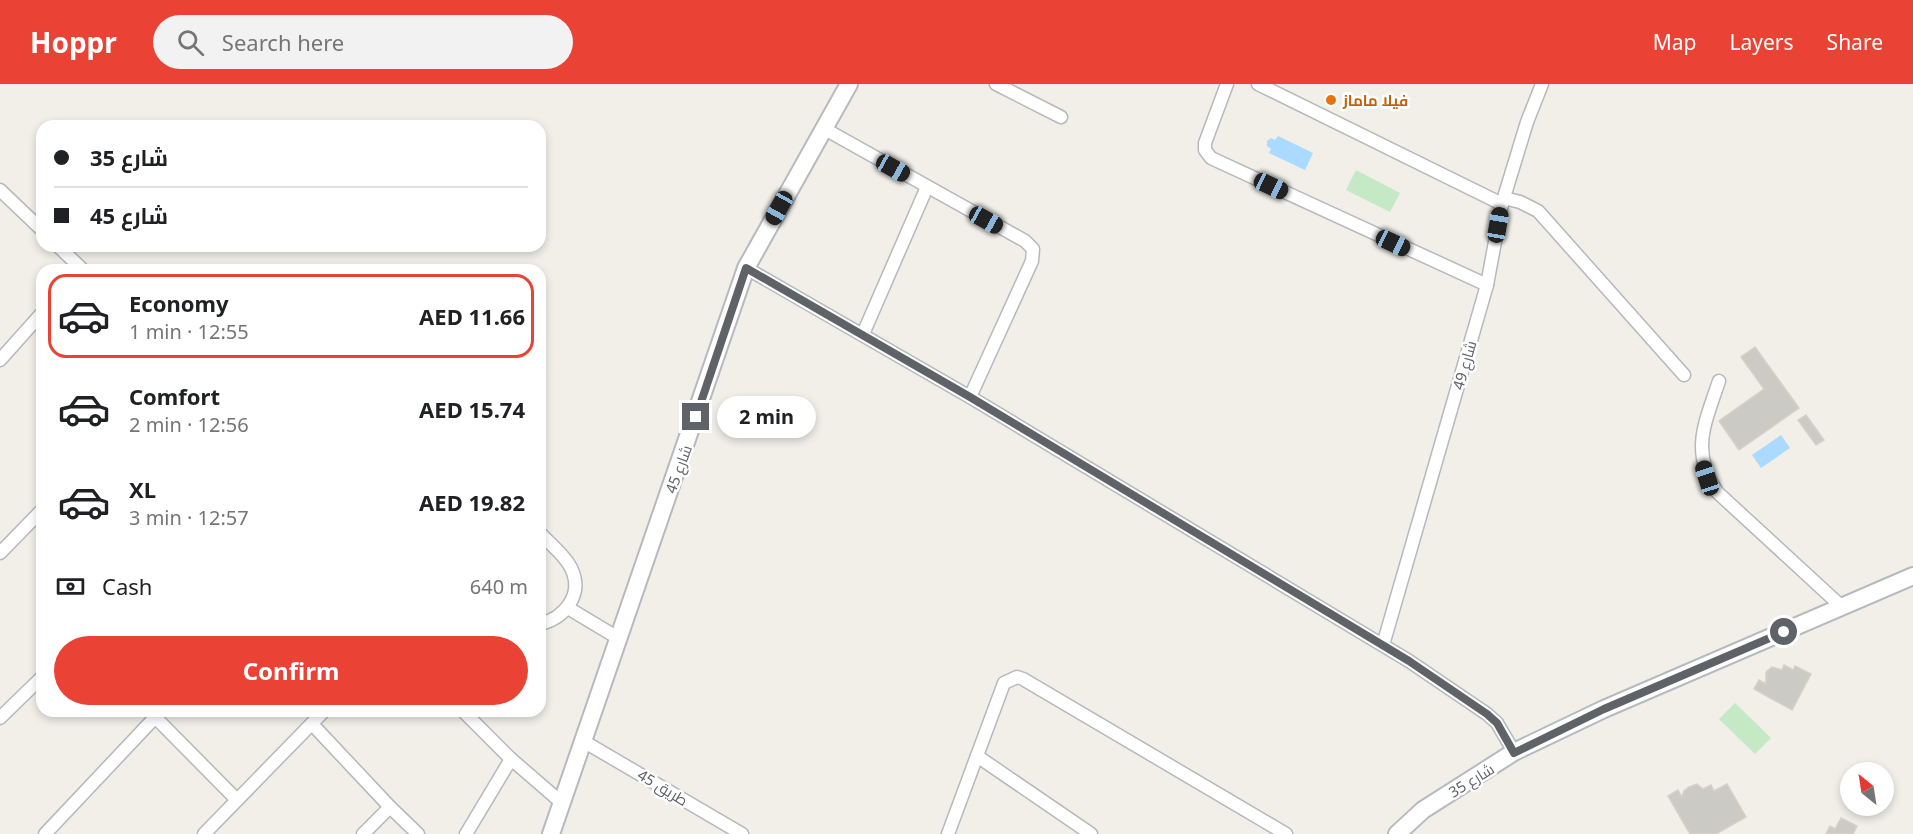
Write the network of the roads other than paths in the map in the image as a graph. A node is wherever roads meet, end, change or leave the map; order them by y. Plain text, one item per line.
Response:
1 (849, 84) edge
2 (996, 84) edge
3 (1227, 84) edge
4 (1258, 84) edge
5 (1542, 84) edge
6 (1061, 117) dead end
7 (823, 128) junction
8 (927, 187) junction
9 (0, 190) edge
10 (1503, 201) junction
11 (36, 224) edge
12 (64, 252) edge
13 (76, 264) edge
14 (746, 268) junction
15 (1487, 285) junction
16 (36, 319) edge
17 (863, 334) junction
18 (1, 357) edge
19 (1684, 375) dead end
20 (1719, 381) dead end
21 (970, 397) junction
22 (36, 516) edge
23 (546, 540) edge
24 (0, 553) edge
25 (1913, 576) edge
26 (1842, 607) junction
27 (568, 608) junction
28 (546, 622) edge
29 (618, 638) junction
30 (1383, 645) junction
31 (36, 683) edge
32 (155, 717) edge
33 (161, 717) edge
34 (318, 717) edge
35 (469, 717) edge
36 (0, 718) edge
37 (312, 724) junction
38 (583, 741) junction
39 (1514, 753) junction
40 (977, 756) junction
41 (511, 759) junction
42 (237, 800) junction
43 (562, 803) junction
44 (390, 807) junction
45 (45, 834) edge
46 (204, 834) edge
47 (363, 834) edge
48 (418, 834) edge
49 (466, 834) edge
50 (551, 834) edge
51 (742, 834) edge
52 (948, 834) edge
53 (1091, 834) edge
54 (1286, 834) edge
55 (1397, 834) edge

1 - 7 street, شارع 45
2 - 6 street
3 - 15 street
4 - 10 street
5 - 10 street, شارع 49
7 - 8 street
7 - 14 street, شارع 45
8 - 17 street
8 - 21 street
9 - 11 street
10 - 15 street, شارع 49
10 - 19 street
12 - 13 street
14 - 17 street
14 - 29 street, شارع 45
15 - 30 street, شارع 49
16 - 18 street
17 - 21 street
20 - 26 street
21 - 30 street
22 - 24 street
23 - 27 street
25 - 26 street, شارع 35
26 - 39 street, شارع 35
27 - 28 street
27 - 29 street
29 - 38 street, شارع 45
30 - 39 street
31 - 36 street
32 - 45 street
33 - 42 street
34 - 37 street
35 - 41 street
37 - 42 street
37 - 44 street
38 - 43 street, شارع 45
38 - 51 street, طريق 45
39 - 55 street, شارع 35
40 - 52 street
40 - 53 street
40 - 54 street
41 - 43 street
41 - 49 street
42 - 46 street
43 - 50 street, شارع 45
44 - 47 street
44 - 48 street

